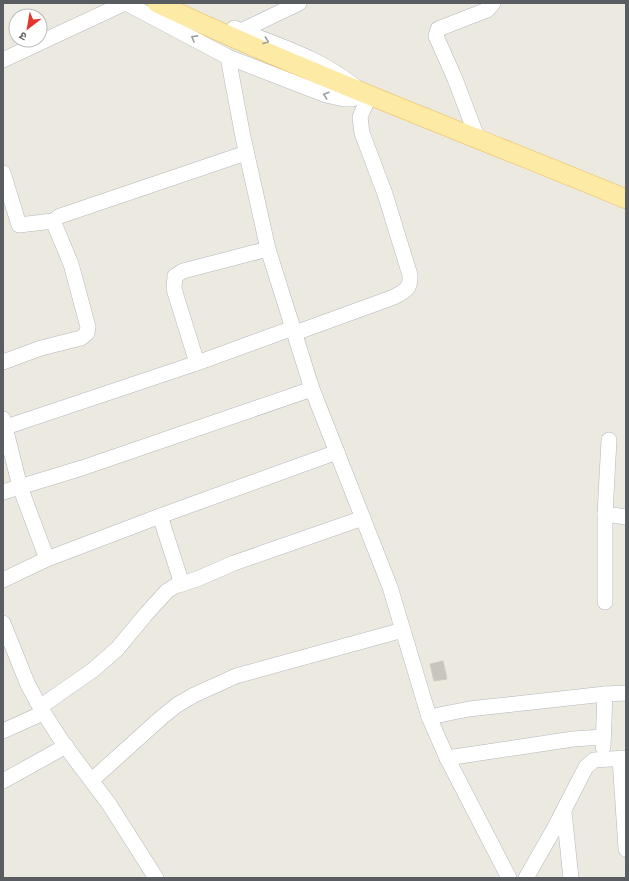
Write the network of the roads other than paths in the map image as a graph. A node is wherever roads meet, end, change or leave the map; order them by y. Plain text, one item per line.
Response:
1 (125, 3) edge
2 (157, 3) edge
3 (179, 3) edge
4 (299, 3) edge
5 (493, 3) edge
6 (241, 31) junction
7 (228, 57) junction
8 (3, 60) edge
9 (360, 93) junction
10 (477, 137) junction
11 (246, 153) junction
12 (3, 173) edge
13 (626, 199) edge
14 (53, 221) junction
15 (268, 249) junction
16 (294, 330) junction
17 (3, 362) edge
18 (196, 363) junction
19 (312, 389) junction
20 (4, 425) edge
21 (609, 440) dead end
22 (338, 452) junction
23 (20, 487) junction
24 (3, 492) edge
25 (606, 514) junction
26 (160, 516) junction
27 (626, 517) edge
28 (363, 518) junction
29 (47, 559) junction
30 (3, 580) edge
31 (182, 584) junction
32 (605, 602) dead end
33 (3, 623) edge
34 (403, 630) junction
35 (626, 693) edge
36 (605, 694) junction
37 (42, 710) junction
38 (430, 717) junction
39 (3, 731) edge
40 (603, 737) junction
41 (66, 746) junction
42 (447, 758) junction
43 (602, 758) junction
44 (623, 758) edge
45 (92, 780) junction
46 (3, 781) edge
47 (564, 812) junction
48 (626, 849) edge
49 (156, 878) edge
50 (509, 878) edge
51 (526, 878) edge
52 (571, 878) edge

7 -> 1 street
1 - 8 street
2 - 9 main road
3 - 6 street
4 - 6 street
5 - 10 street
6 -> 9 street
9 -> 7 street
7 - 11 street
9 - 10 main road
9 - 16 street
10 - 13 main road
11 - 14 street
11 - 15 street
12 - 14 street
14 - 17 street
15 - 16 street
15 - 18 street
16 - 18 street
16 - 19 street
18 - 20 street
19 - 22 street
19 - 23 street
20 - 23 street
21 - 25 street
22 - 26 street
22 - 28 street
23 - 24 street
23 - 29 street
25 - 27 street
25 - 32 street
26 - 29 street
26 - 31 street
28 - 31 street
28 - 34 street
29 - 30 street
31 - 37 street
33 - 37 street
34 - 38 street
34 - 45 street
35 - 36 street
36 - 38 street
36 - 40 street
37 - 39 street
37 - 41 street
38 - 42 street
40 - 42 street
40 - 43 street
41 - 45 street
41 - 46 street
42 - 50 street
43 - 44 street
43 - 47 street
44 - 48 street
45 - 49 street
47 - 51 street
47 - 52 street

